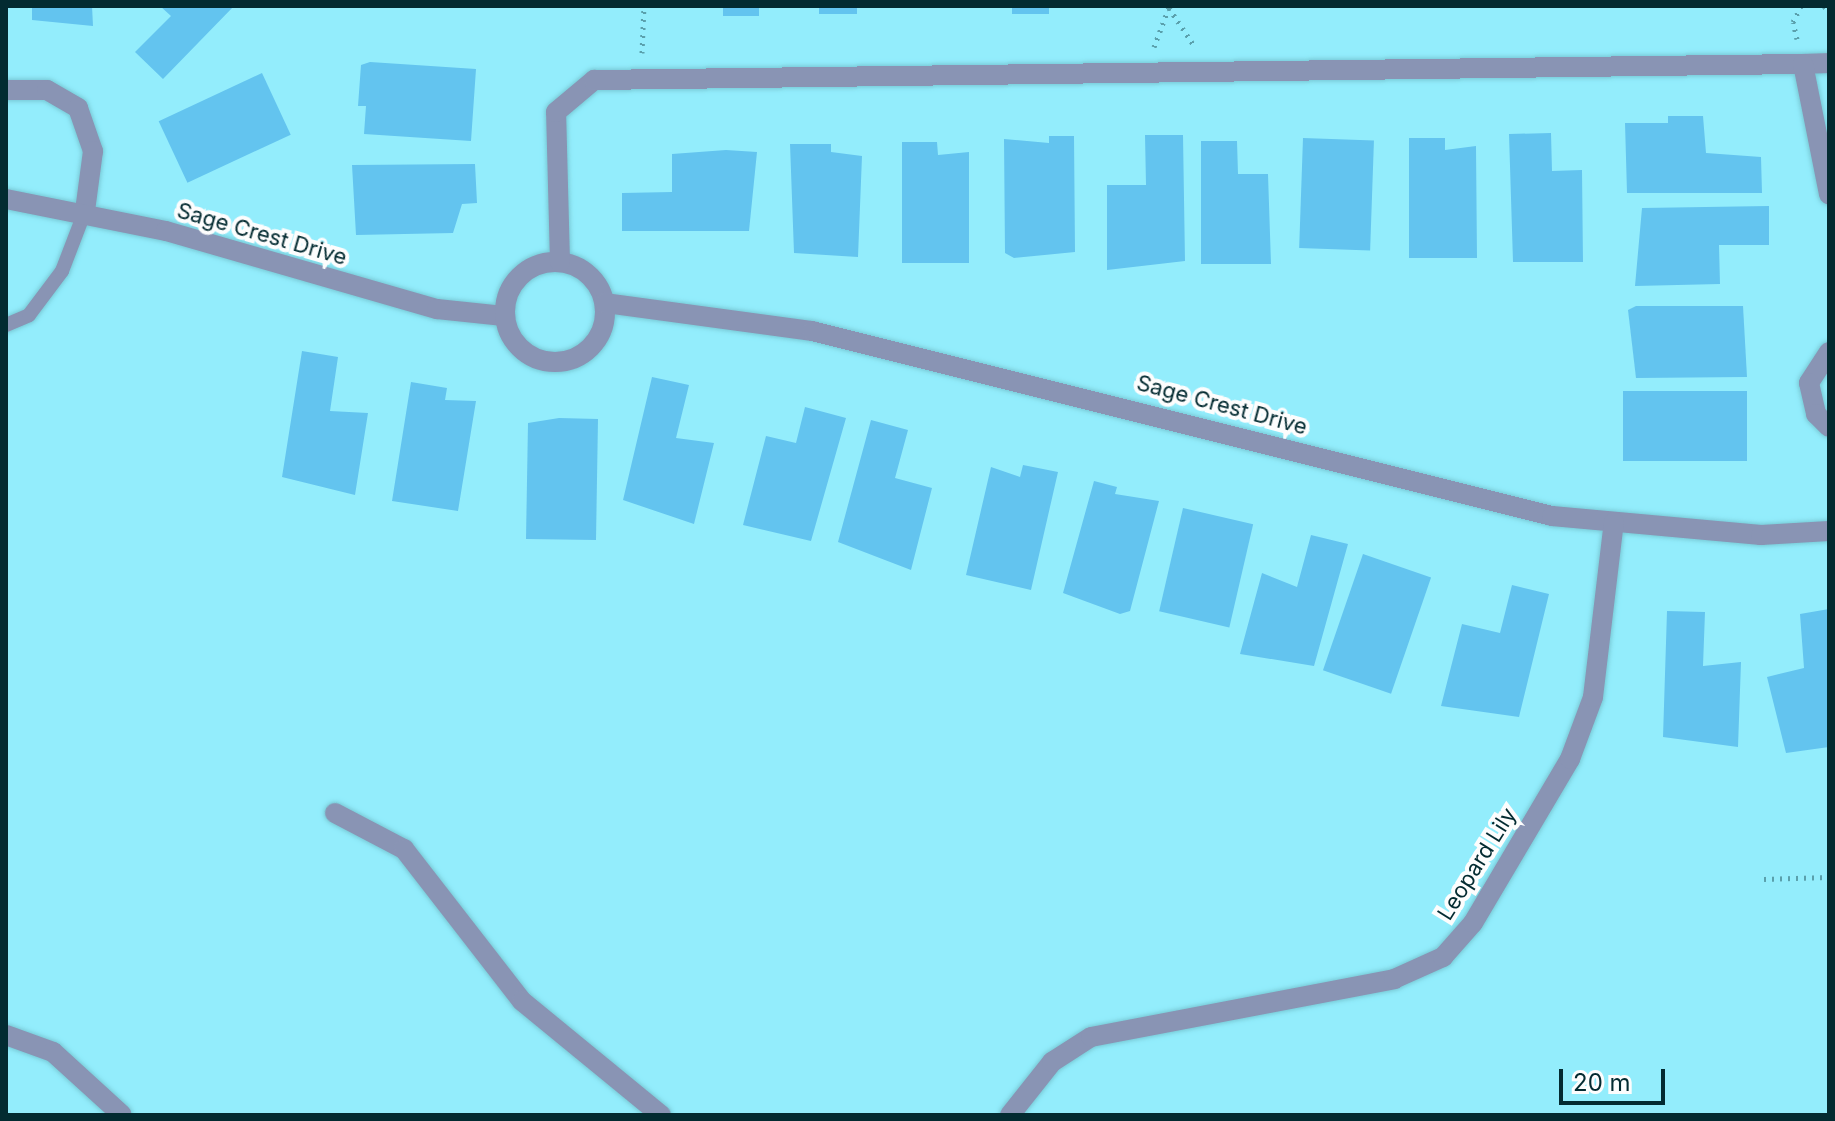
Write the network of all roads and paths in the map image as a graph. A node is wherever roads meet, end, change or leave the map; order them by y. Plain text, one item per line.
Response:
1 (644, 6) edge
2 (1824, 6) edge
3 (1169, 7) edge
4 (1829, 12) edge
5 (1829, 63) edge
6 (1803, 64) junction
7 (1146, 70) junction
8 (1210, 70) junction
9 (641, 78) junction
10 (6, 90) edge
11 (1829, 194) edge
12 (6, 199) edge
13 (85, 211) junction
14 (560, 262) junction
15 (605, 303) junction
16 (504, 316) junction
17 (6, 325) edge
18 (1829, 352) edge
19 (1829, 427) edge
20 (1614, 522) junction
21 (1829, 531) edge
22 (335, 813) dead end
23 (1829, 877) edge
24 (1764, 879) dead end
25 (6, 1035) edge
26 (122, 1115) edge
27 (661, 1115) edge
28 (1010, 1115) edge

1 - 9 path
2 - 4 path
3 - 7 path
3 - 8 path
5 - 6 street
6 - 8 street
6 - 11 street
7 - 8 street
7 - 9 street
9 - 14 street
10 - 13 street
12 - 13 street, Sage Crest Drive
13 - 16 street, Sage Crest Drive
13 - 17 lane
14 - 15 street
14 - 16 street
15 - 16 street
15 - 20 street, Sage Crest Drive
18 - 19 street
20 - 21 street, Sage Crest Drive
20 - 28 street, Leopard Lily
22 - 27 street
23 - 24 path
25 - 26 street

